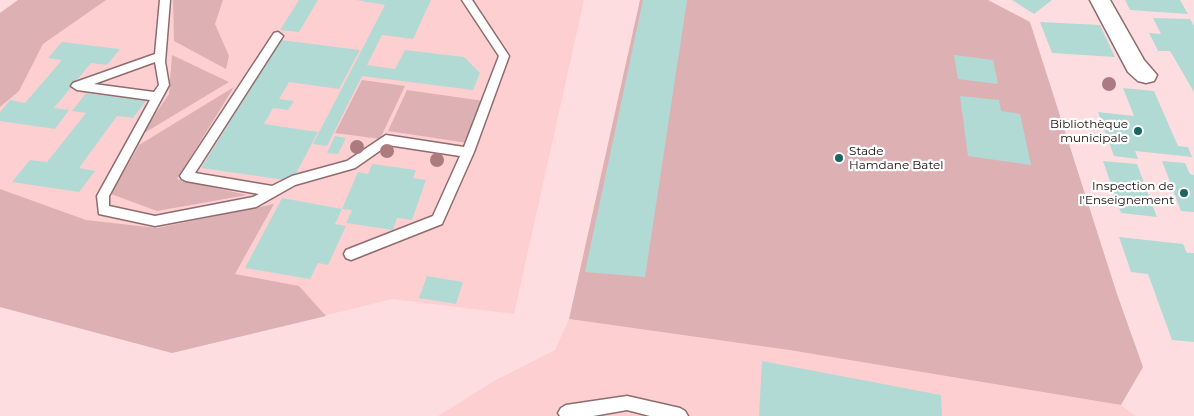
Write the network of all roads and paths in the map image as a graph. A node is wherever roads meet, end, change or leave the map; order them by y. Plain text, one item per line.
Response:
1 (165, 0) edge
2 (467, 0) edge
3 (1100, 0) edge
4 (278, 36) dead end
5 (161, 56) junction
6 (1146, 75) dead end
7 (158, 97) junction
8 (468, 152) junction
9 (275, 192) junction
10 (351, 254) dead end
11 (566, 413) dead end
12 (680, 416) edge

1 - 5 lane
2 - 8 lane
3 - 6 street
4 - 9 lane
5 - 7 lane
5 - 7 lane
7 - 9 lane
8 - 9 lane
8 - 10 lane
11 - 12 lane

